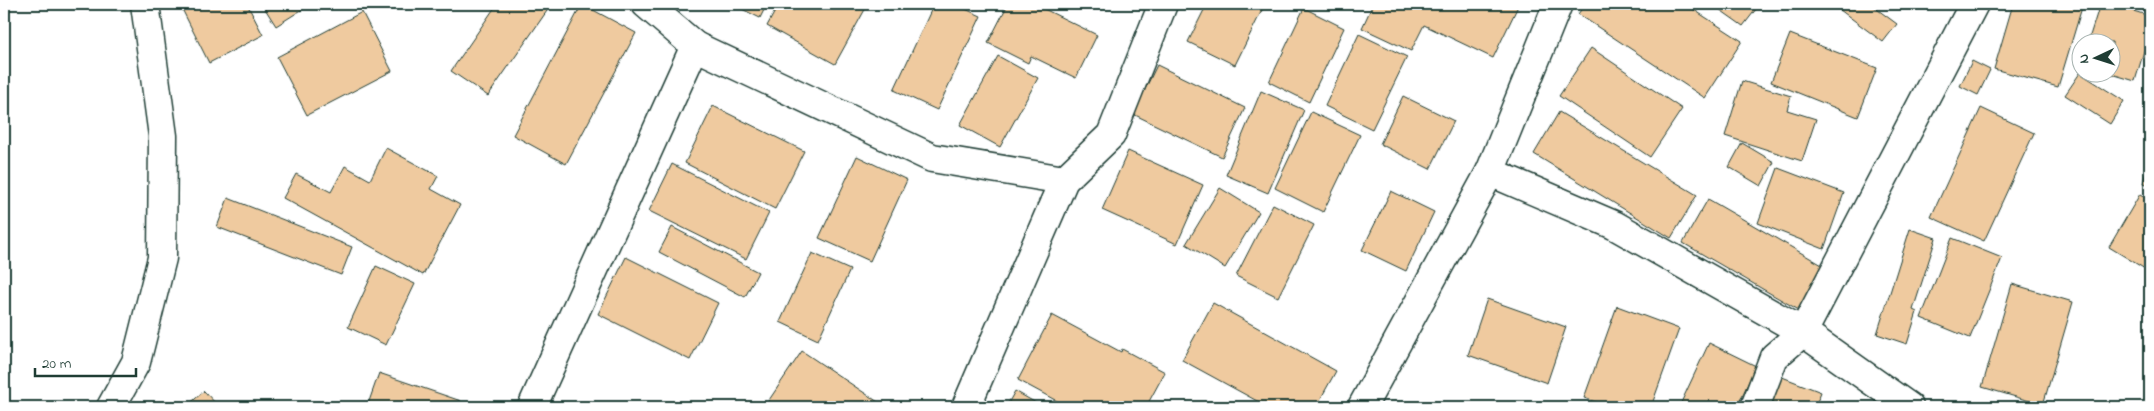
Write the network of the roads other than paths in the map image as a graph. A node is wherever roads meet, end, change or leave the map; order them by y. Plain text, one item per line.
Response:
1 (145, 4) edge
2 (646, 4) edge
3 (1163, 4) edge
4 (1558, 4) edge
5 (1974, 4) edge
6 (695, 46) junction
7 (1490, 172) junction
8 (1064, 180) junction
9 (1803, 332) junction
10 (111, 407) edge
11 (532, 407) edge
12 (966, 407) edge
13 (1362, 407) edge
14 (1755, 407) edge
15 (1909, 407) edge

1 - 10 street
2 - 6 street
3 - 8 street
4 - 7 street
5 - 9 street
6 - 8 street
6 - 11 street
7 - 9 street
7 - 13 street
8 - 12 street
9 - 14 street
9 - 15 street

